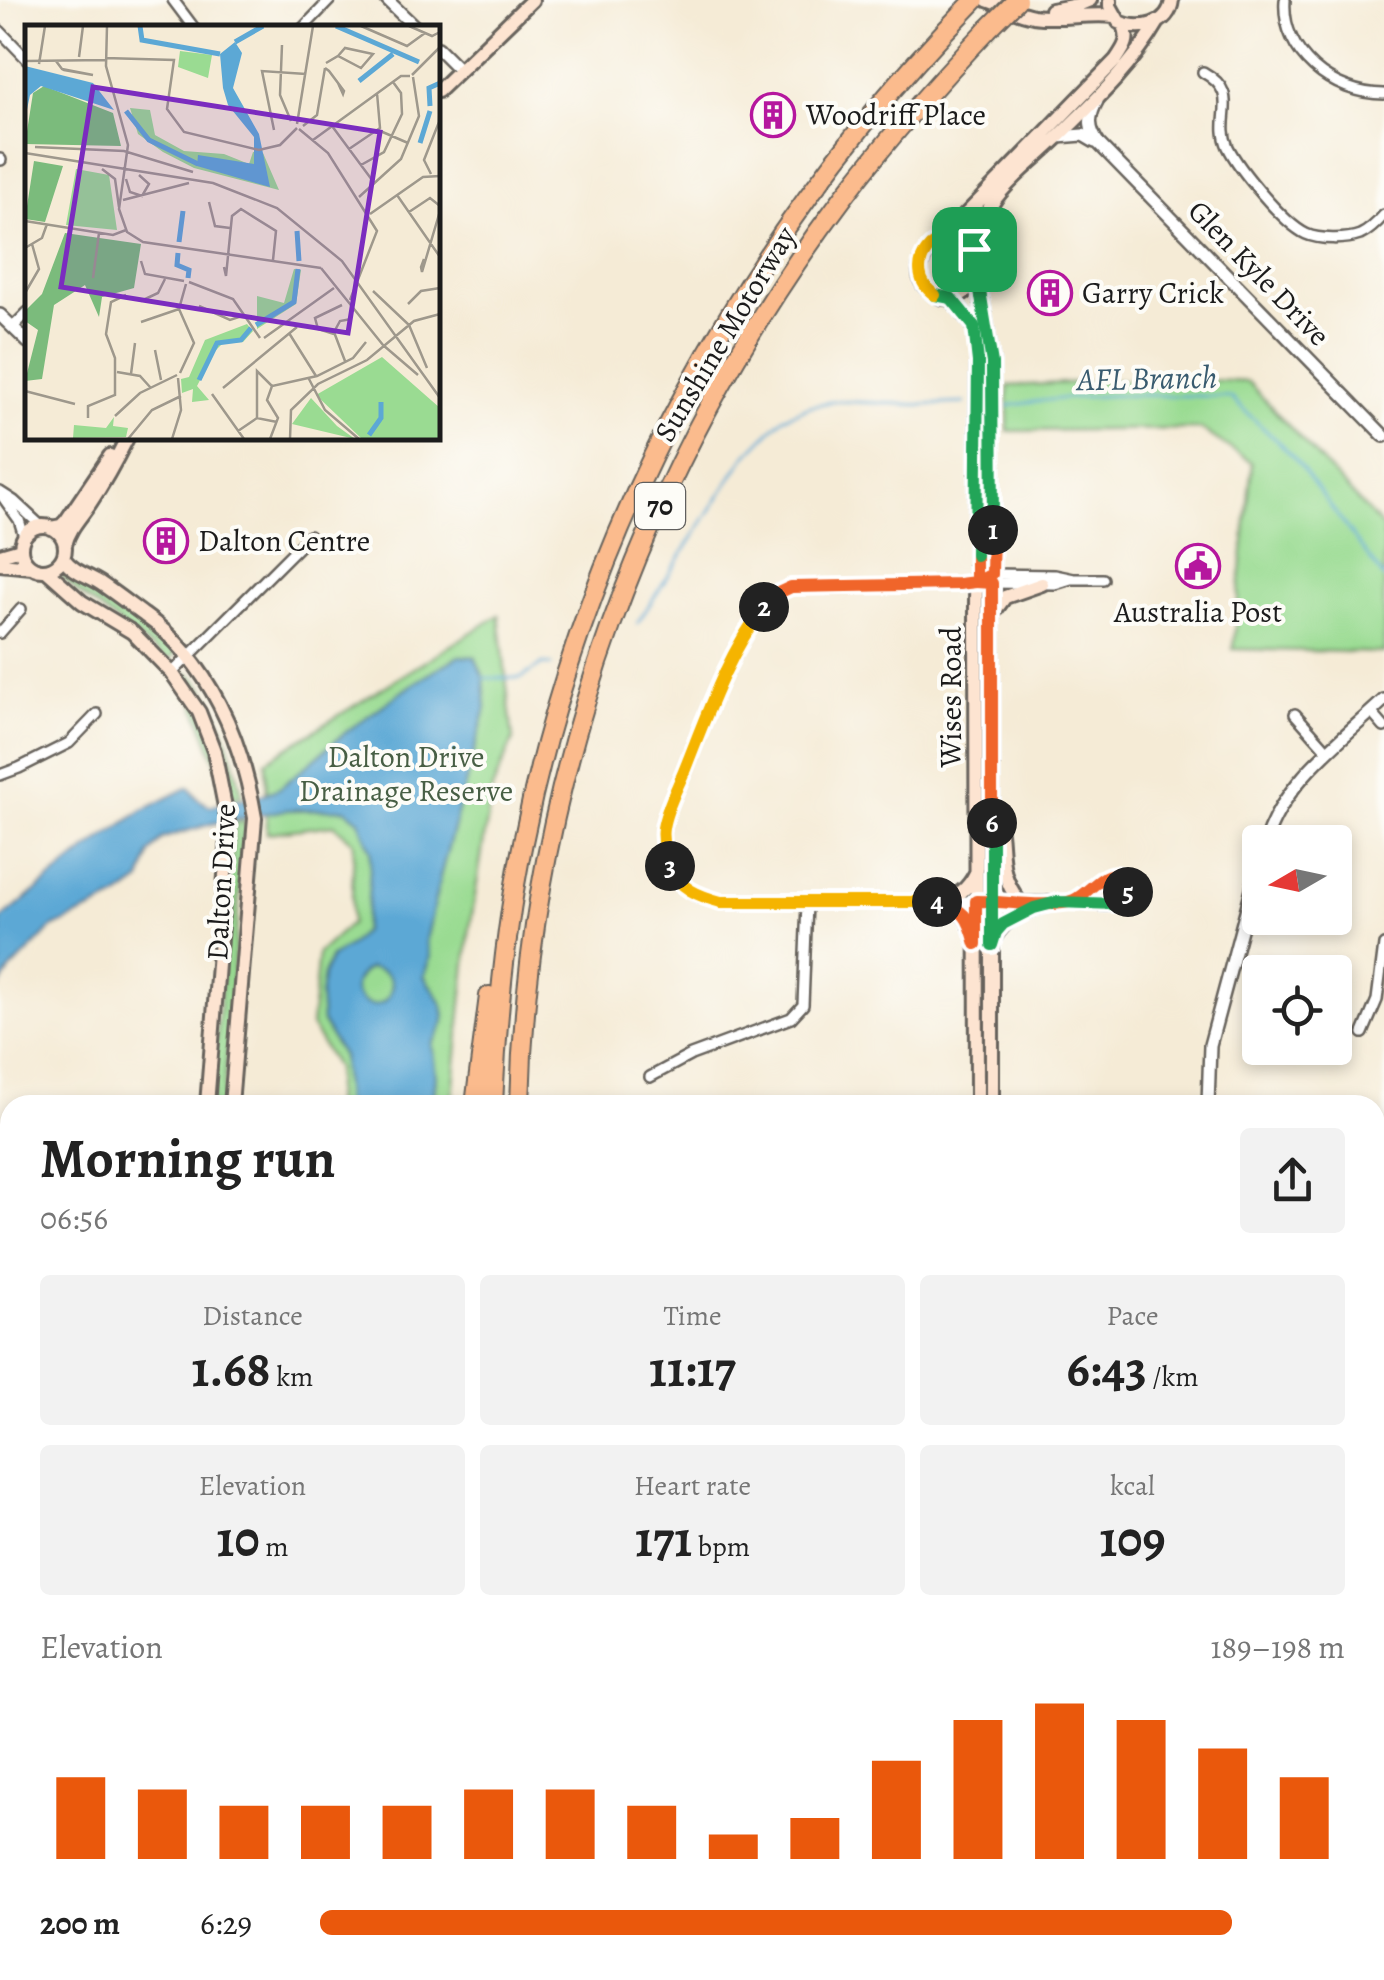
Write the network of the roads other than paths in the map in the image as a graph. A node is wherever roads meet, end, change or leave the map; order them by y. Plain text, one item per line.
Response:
1 (173, 0) edge
2 (330, 0) edge
3 (387, 0) edge
4 (532, 0) edge
5 (975, 0) edge
6 (1090, 0) edge
7 (1110, 0) edge
8 (1172, 0) edge
9 (1284, 0) edge
10 (991, 2) edge
11 (1025, 5) edge
12 (1119, 20) junction
13 (1158, 22) junction
14 (192, 25) edge
15 (306, 25) edge
16 (413, 25) edge
17 (0, 31) edge
18 (440, 50) edge
19 (25, 57) edge
20 (459, 69) junction
21 (1203, 72) dead end
22 (440, 90) edge
23 (1102, 92) junction
24 (1384, 94) edge
25 (1058, 138) junction
26 (1099, 144) junction
27 (1384, 216) edge
28 (942, 239) junction
29 (974, 249) junction
30 (977, 273) junction
31 (951, 298) junction
32 (0, 315) edge
33 (25, 315) edge
34 (12, 327) junction
35 (25, 339) edge
36 (1384, 436) edge
37 (123, 440) edge
38 (124, 440) edge
39 (0, 493) edge
40 (46, 527) junction
41 (309, 536) dead end
42 (23, 543) junction
43 (64, 552) junction
44 (0, 555) edge
45 (0, 564) edge
46 (39, 569) junction
47 (992, 578) junction
48 (1103, 578) dead end
49 (1074, 579) junction
50 (976, 582) junction
51 (1042, 584) junction
52 (20, 609) dead end
53 (992, 616) junction
54 (0, 633) edge
55 (190, 656) junction
56 (172, 673) junction
57 (1384, 700) edge
58 (1371, 712) junction
59 (97, 714) dead end
60 (1295, 714) dead end
61 (1384, 728) edge
62 (1328, 751) junction
63 (0, 775) edge
64 (992, 797) junction
65 (1271, 825) edge
66 (976, 872) junction
67 (976, 901) junction
68 (992, 901) junction
69 (936, 902) junction
70 (1070, 902) junction
71 (807, 903) junction
72 (1020, 903) junction
73 (1050, 903) junction
74 (510, 920) junction
75 (1242, 927) edge
76 (976, 944) junction
77 (992, 945) junction
78 (1384, 945) edge
79 (1363, 1033) dead end
80 (521, 1066) junction
81 (650, 1077) dead end
82 (208, 1095) edge
83 (232, 1095) edge
84 (476, 1095) edge
85 (494, 1095) edge
86 (520, 1095) edge
87 (530, 1095) edge
88 (977, 1095) edge
89 (992, 1095) edge
90 (1208, 1095) edge

1 - 14 street
2 - 15 street
3 - 16 street
4 - 20 main road
5 - 74 highway, Sunshine Motorway / 70
6 - 11 main road
7 - 12 main road
8 - 13 main road
9 - 24 street
10 - 11 street
10 - 12 main road
11 - 80 highway, Sunshine Motorway / 70, bridge
12 - 13 main road
12 - 28 main road
13 - 23 main road
17 - 19 street
18 - 20 street
20 - 22 main road
21 - 27 street
23 - 25 main road
23 - 26 street
25 - 26 street
25 - 29 main road
26 - 36 street, Glen Kyle Drive
28 - 29 main road
28 - 31 main road
29 - 30 main road
30 - 31 main road
30 - 47 main road, Wises Road
31 - 50 main road, Wises Road
32 - 34 street
33 - 34 street
34 - 35 street
37 - 40 main road
38 - 43 main road
39 - 40 street
39 - 42 street
40 - 42 main road
40 - 43 main road
41 - 55 street
42 - 44 main road
42 - 46 main road
43 - 46 main road
43 - 55 main road, Dalton Drive
45 - 46 main road
46 - 56 main road, Dalton Drive
47 - 49 street
47 - 50 main road
47 - 51 street
47 - 53 main road, Wises Road
48 - 49 street
49 - 51 street
50 - 66 main road, Wises Road
50 - 71 street
51 - 53 main road
52 - 54 street
53 - 64 main road, Wises Road
55 - 56 street
55 - 83 main road, Dalton Drive
56 - 82 main road, Dalton Drive
57 - 58 street
58 - 61 street
58 - 62 street
59 - 63 street
60 - 62 street
62 - 65 street
64 - 68 main road, Wises Road
64 - 72 main road
66 - 67 main road, Wises Road
66 - 69 main road
67 - 68 street
67 - 69 street
67 - 76 main road, Wises Road
68 - 72 street
68 - 77 main road, Wises Road
69 - 71 street
69 - 76 main road
70 - 70 street
70 - 73 street
71 - 81 street
72 - 73 street
73 - 77 main road
74 - 84 highway
74 - 85 highway, Sunshine Motorway / 70
75 - 90 street
76 - 88 main road, Wises Road
77 - 89 main road, Wises Road
78 - 79 street
80 - 86 highway, Sunshine Motorway / 70
80 - 87 highway

